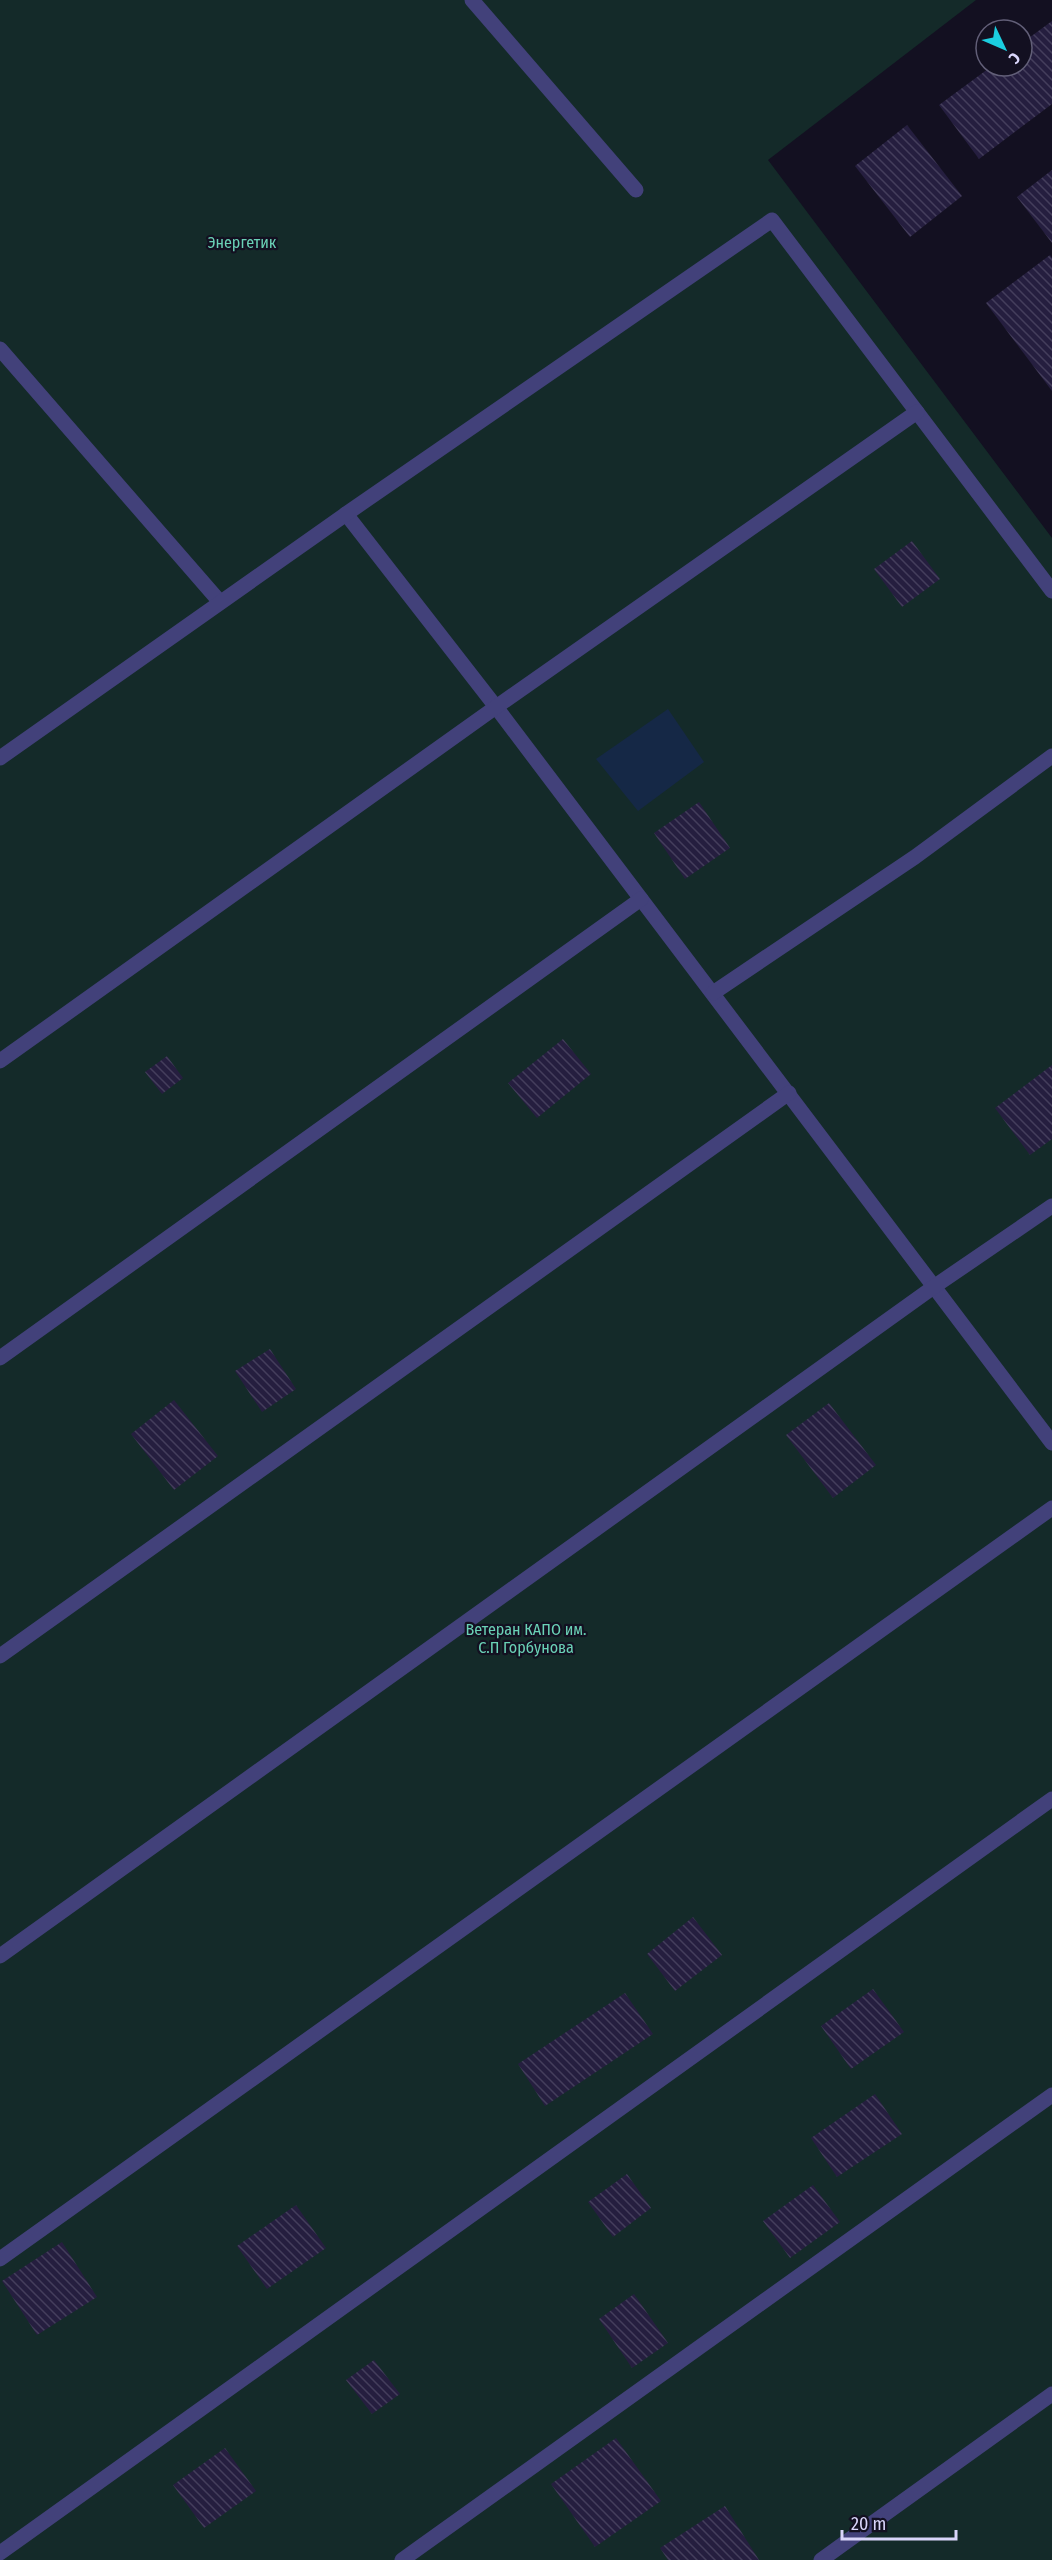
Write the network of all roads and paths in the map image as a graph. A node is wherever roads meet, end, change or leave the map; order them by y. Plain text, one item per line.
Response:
1 (472, 0) edge
2 (636, 190) dead end
3 (0, 349) edge
4 (917, 412) junction
5 (346, 513) junction
6 (1052, 591) edge
7 (220, 602) junction
8 (496, 707) junction
9 (1052, 756) edge
10 (0, 758) edge
11 (641, 899) junction
12 (712, 993) junction
13 (0, 1061) edge
14 (789, 1093) junction
15 (1052, 1206) edge
16 (935, 1286) junction
17 (0, 1358) edge
18 (1052, 1443) edge
19 (1052, 1508) edge
20 (0, 1656) edge
21 (1052, 1799) edge
22 (0, 1956) edge
23 (1052, 2095) edge
24 (0, 2259) edge
25 (1052, 2394) edge
26 (0, 2553) edge
27 (402, 2560) edge
28 (821, 2560) edge

1 - 2 lane
3 - 7 lane
4 - 5 lane
4 - 6 lane
4 - 8 lane
5 - 7 lane
5 - 8 lane
7 - 10 lane
8 - 11 lane
8 - 13 lane
9 - 12 lane
11 - 12 lane
11 - 17 lane
12 - 14 lane
14 - 16 lane
14 - 20 lane
15 - 16 lane
16 - 18 lane
16 - 22 lane
19 - 24 lane
21 - 26 lane
23 - 27 lane
25 - 28 lane

